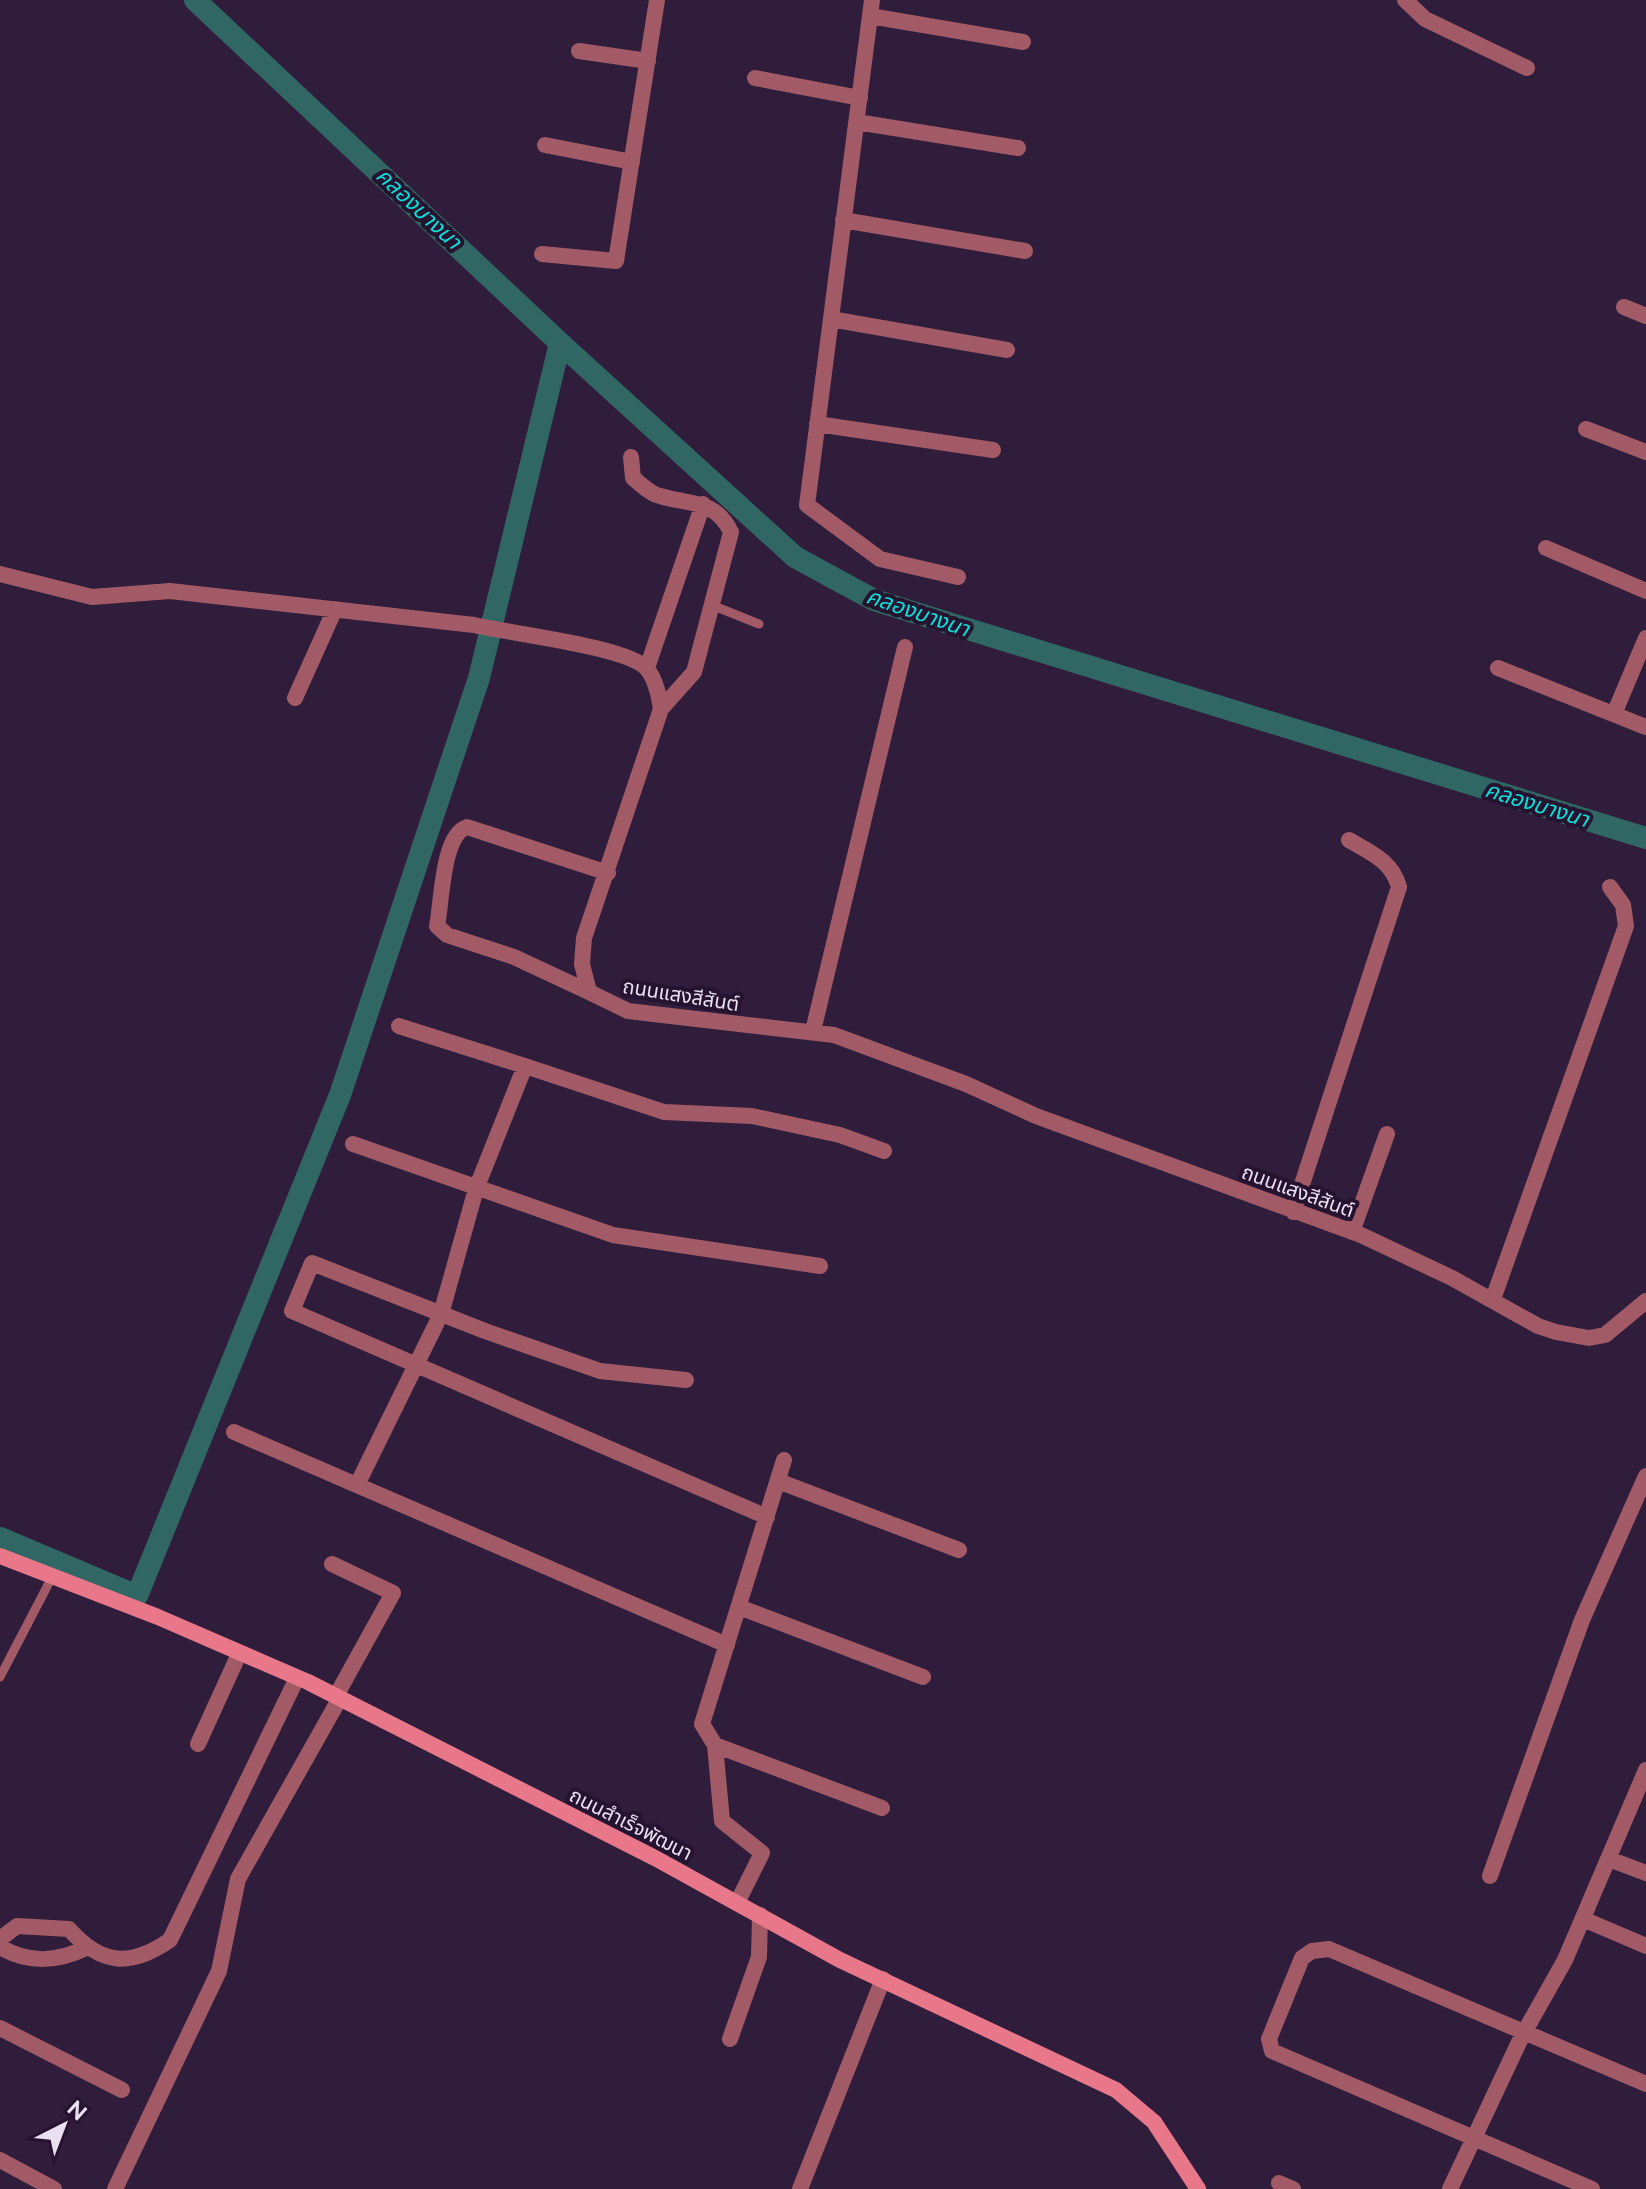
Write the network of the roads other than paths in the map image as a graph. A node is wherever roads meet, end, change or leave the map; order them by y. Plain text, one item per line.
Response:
1 (657, 0) edge
2 (1405, 0) edge
3 (871, 8) edge
4 (1023, 42) dead end
5 (579, 51) dead end
6 (648, 61) junction
7 (1527, 68) dead end
8 (755, 78) dead end
9 (860, 98) junction
10 (857, 122) junction
11 (545, 145) dead end
12 (1018, 148) dead end
13 (632, 162) junction
14 (843, 220) junction
15 (1025, 251) dead end
16 (542, 254) dead end
17 (1624, 307) dead end
18 (1646, 316) edge
19 (831, 319) junction
20 (1007, 350) dead end
21 (817, 424) junction
22 (1586, 429) dead end
23 (993, 450) dead end
24 (1646, 452) edge
25 (631, 457) dead end
26 (703, 504) junction
27 (1546, 548) dead end
28 (0, 574) edge
29 (958, 577) dead end
30 (1646, 591) edge
31 (714, 606) junction
32 (335, 609) junction
33 (759, 624) dead end
34 (1646, 638) edge
35 (905, 647) dead end
36 (647, 668) junction
37 (1498, 668) dead end
38 (295, 698) dead end
39 (661, 709) junction
40 (1614, 714) junction
41 (1646, 727) edge
42 (1349, 840) dead end
43 (608, 873) junction
44 (1610, 887) dead end
45 (589, 992) junction
46 (399, 1026) dead end
47 (813, 1031) junction
48 (525, 1066) junction
49 (1387, 1134) dead end
50 (353, 1144) dead end
51 (884, 1151) dead end
52 (476, 1189) junction
53 (1293, 1212) junction
54 (1352, 1232) junction
55 (820, 1266) dead end
56 (1493, 1299) junction
57 (1646, 1301) edge
58 (441, 1314) junction
59 (416, 1365) junction
60 (686, 1380) dead end
61 (234, 1432) dead end
62 (784, 1460) dead end
63 (1646, 1476) edge
64 (778, 1481) junction
65 (357, 1485) junction
66 (767, 1517) junction
67 (959, 1550) dead end
68 (0, 1556) edge
69 (332, 1564) dead end
70 (51, 1579) junction
71 (739, 1607) junction
72 (727, 1645) junction
73 (239, 1654) junction
74 (0, 1677) edge
75 (923, 1677) dead end
76 (297, 1678) junction
77 (338, 1697) junction
78 (198, 1744) dead end
79 (715, 1745) junction
80 (1646, 1770) edge
81 (882, 1808) dead end
82 (1609, 1859) junction
83 (1646, 1873) edge
84 (1490, 1876) dead end
85 (737, 1903) junction
86 (760, 1915) junction
87 (1583, 1919) junction
88 (0, 1939) edge
89 (1646, 1946) edge
90 (0, 1947) edge
91 (86, 1948) junction
92 (883, 1979) junction
93 (0, 2028) edge
94 (1526, 2030) junction
95 (730, 2039) dead end
96 (1646, 2084) edge
97 (122, 2090) dead end
98 (1473, 2140) junction
99 (0, 2160) edge
100 (54, 2189) edge
101 (115, 2189) edge
102 (800, 2189) edge
103 (1198, 2189) edge
104 (1450, 2189) edge
105 (1592, 2189) edge

1 - 6 street
2 - 7 street
3 - 4 street
3 - 9 street
5 - 6 street
6 - 13 street
8 - 9 street
9 - 10 street
10 - 12 street
10 - 14 street
11 - 13 street
13 - 16 street
14 - 15 street
14 - 19 street
17 - 18 street
19 - 20 street
19 - 21 street
21 - 23 street
21 - 29 street
22 - 24 street
25 - 26 street
26 - 31 street
26 - 36 street
27 - 30 street
28 - 32 street
31 - 33 lane
31 - 39 street
32 - 36 street
32 - 38 street
34 - 40 street
35 - 47 street
36 - 39 street
37 - 40 street
39 - 43 street
40 - 41 street
42 - 53 street
43 - 45 street
43 - 45 street, ถนนแสงสีสันต์
44 - 56 street
45 - 47 street, ถนนแสงสีสันต์
46 - 48 street
47 - 53 street, ถนนแสงสีสันต์
48 - 51 street
48 - 52 street
49 - 54 street
50 - 52 street
52 - 55 street
52 - 58 street
53 - 54 street, ถนนแสงสีสันต์
54 - 56 street, ถนนแสงสีสันต์
56 - 57 street, ถนนแสงสีสันต์
58 - 59 street
58 - 59 street
58 - 60 street
59 - 65 street
59 - 66 street
61 - 65 street
62 - 64 street
63 - 84 street
64 - 66 street
64 - 67 street
65 - 72 street
66 - 71 street
68 - 70 street, ถนนสำเร็จพัฒนา
69 - 77 street
70 - 73 street, ถนนสำเร็จพัฒนา
70 - 74 lane
71 - 72 street
71 - 75 street
72 - 79 street
73 - 76 street, ถนนสำเร็จพัฒนา
73 - 78 street
76 - 77 street, ถนนสำเร็จพัฒนา
76 - 91 street
77 - 85 street, ถนนสำเร็จพัฒนา
77 - 101 street
79 - 81 street
79 - 85 street
80 - 82 street
82 - 83 street
82 - 87 street
85 - 86 street, ถนนสำเร็จพัฒนา
86 - 92 street, ถนนสำเร็จพัฒนา
86 - 95 street
87 - 89 street
87 - 94 street
88 - 91 street
90 - 91 street
92 - 102 street
92 - 103 street, ถนนสำเร็จพัฒนา
93 - 97 street
94 - 96 street
94 - 98 street
94 - 98 street
98 - 104 street
98 - 105 street
99 - 100 street

